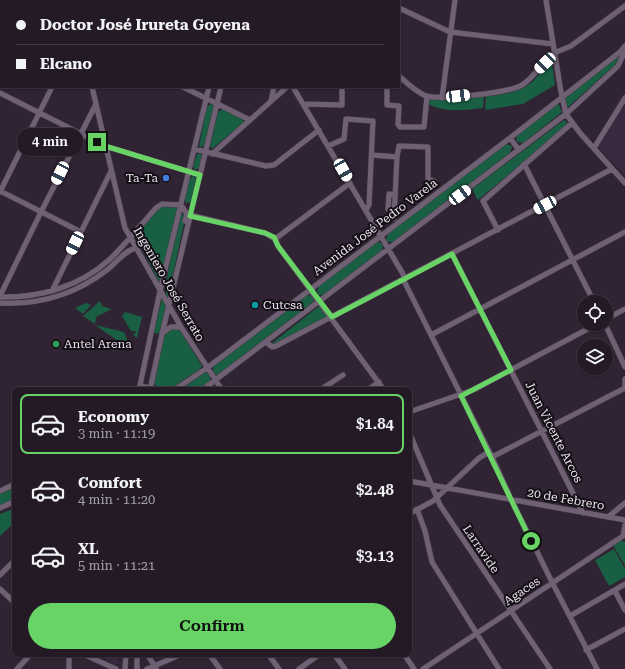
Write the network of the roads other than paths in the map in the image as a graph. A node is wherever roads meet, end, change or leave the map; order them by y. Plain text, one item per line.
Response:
1 (454, 0) edge
2 (546, 0) edge
3 (625, 6) edge
4 (400, 8) edge
5 (450, 32) junction
6 (553, 44) junction
7 (625, 46) edge
8 (625, 51) edge
9 (554, 53) junction
10 (555, 61) junction
11 (400, 77) edge
12 (52, 88) edge
13 (92, 88) edge
14 (185, 88) edge
15 (209, 88) edge
16 (221, 88) edge
17 (274, 88) edge
18 (286, 88) edge
19 (294, 88) edge
20 (342, 88) edge
21 (387, 88) edge
22 (0, 93) edge
23 (427, 96) junction
24 (442, 98) junction
25 (562, 98) junction
26 (625, 98) edge
27 (206, 99) junction
28 (270, 102) junction
29 (96, 104) junction
30 (217, 104) junction
31 (303, 104) junction
32 (39, 113) junction
33 (566, 114) junction
34 (250, 120) junction
35 (572, 123) junction
36 (319, 130) junction
37 (80, 134) junction
38 (510, 138) junction
39 (105, 146) junction
40 (328, 146) junction
41 (594, 148) junction
42 (194, 149) junction
43 (519, 150) junction
44 (205, 152) junction
45 (212, 154) junction
46 (372, 155) junction
47 (397, 157) junction
48 (524, 164) junction
49 (612, 169) junction
50 (111, 171) junction
51 (189, 172) junction
52 (200, 175) junction
53 (350, 183) junction
54 (625, 183) edge
55 (434, 186) dead end
56 (0, 192) edge
57 (181, 204) junction
58 (193, 204) junction
59 (545, 205) junction
60 (366, 210) junction
61 (40, 212) junction
62 (190, 216) junction
63 (394, 218) dead end
64 (498, 230) junction
65 (81, 232) junction
66 (625, 232) edge
67 (380, 235) junction
68 (130, 237) junction
69 (275, 239) junction
70 (136, 248) junction
71 (182, 248) junction
72 (388, 249) junction
73 (452, 254) junction
74 (572, 261) junction
75 (59, 276) junction
76 (404, 279) junction
77 (68, 286) junction
78 (62, 288) junction
79 (311, 288) junction
80 (52, 291) junction
81 (160, 291) junction
82 (70, 292) junction
83 (590, 295) edge
84 (0, 296) edge
85 (23, 296) junction
86 (321, 302) junction
87 (0, 303) edge
88 (24, 303) junction
89 (168, 306) junction
90 (625, 309) edge
91 (480, 310) junction
92 (613, 315) edge
93 (332, 317) junction
94 (181, 327) junction
95 (584, 331) edge
96 (608, 331) edge
97 (431, 335) junction
98 (150, 336) junction
99 (161, 336) junction
100 (266, 342) junction
101 (147, 348) junction
102 (158, 350) junction
103 (144, 364) junction
104 (155, 366) junction
105 (625, 367) edge
106 (207, 368) junction
107 (511, 370) junction
108 (343, 375) dead end
109 (625, 379) edge
110 (216, 381) junction
111 (379, 382) junction
112 (140, 387) edge
113 (150, 387) edge
114 (178, 387) edge
115 (207, 387) edge
116 (220, 387) edge
117 (325, 387) edge
118 (372, 387) edge
119 (382, 387) edge
120 (625, 387) edge
121 (461, 396) junction
122 (412, 411) edge
123 (543, 431) junction
124 (412, 440) edge
125 (491, 454) junction
126 (412, 482) edge
127 (12, 485) edge
128 (430, 485) junction
129 (448, 488) junction
130 (0, 491) edge
131 (436, 499) junction
132 (511, 499) junction
133 (12, 503) edge
134 (625, 503) edge
135 (0, 508) edge
136 (417, 510) junction
137 (412, 512) edge
138 (583, 513) junction
139 (608, 517) junction
140 (625, 520) edge
141 (625, 525) edge
142 (624, 537) edge
143 (12, 563) edge
144 (0, 575) edge
145 (552, 582) junction
146 (625, 584) edge
147 (0, 589) edge
148 (615, 590) junction
149 (12, 601) edge
150 (510, 610) junction
151 (625, 610) edge
152 (570, 616) junction
153 (625, 629) edge
154 (477, 633) junction
155 (586, 650) junction
156 (28, 657) edge
157 (69, 657) edge
158 (90, 657) edge
159 (126, 657) edge
160 (137, 657) edge
161 (149, 657) edge
162 (176, 657) edge
163 (211, 657) edge
164 (270, 657) edge
165 (316, 657) edge
166 (336, 657) edge
167 (406, 657) edge
168 (156, 668) edge
169 (17, 669) edge
170 (69, 669) edge
171 (116, 669) edge
172 (125, 669) edge
173 (137, 669) edge
174 (147, 669) edge
175 (220, 669) edge
176 (279, 669) edge
177 (298, 669) edge
178 (345, 669) edge
179 (414, 669) edge
180 (423, 669) edge
181 (499, 669) edge
182 (550, 669) edge
183 (597, 669) edge

1 - 5 street
2 - 6 street
3 - 9 street
4 - 5 street
5 - 6 street
5 - 24 street
6 - 9 street
7 - 25 street, Avenida José Pedro Varela
8 - 33 street
9 - 10 street
10 - 24 street
10 - 25 street
11 - 23 street
12 - 32 street
13 - 29 street, Ingeniero José Serrato
14 - 27 street
15 - 27 street
16 - 30 street
17 - 28 street
18 - 28 street
19 - 31 street
20 - 31 street
21 - 23 street
22 - 32 street
23 - 24 street
25 - 33 street
25 - 38 street, Avenida José Pedro Varela
26 - 41 street
27 - 30 street
27 - 42 street
28 - 34 street
29 - 37 street
29 - 39 street, Ingeniero José Serrato
30 - 34 street
30 - 44 street
31 - 36 street
32 - 37 street
32 - 56 street
33 - 35 street
33 - 43 street
34 - 45 street
35 - 41 street
35 - 48 street
36 - 40 street
36 - 45 street
37 - 39 street
37 - 61 street
38 - 43 street
38 - 67 street, Avenida José Pedro Varela
39 - 50 street, Ingeniero José Serrato
39 - 51 street
40 - 46 street
40 - 53 street
41 - 49 street
42 - 44 street
42 - 51 street
43 - 72 street
44 - 45 street
44 - 52 street
46 - 47 street
46 - 60 street
47 - 55 street
47 - 63 street
48 - 59 street
48 - 64 street
49 - 54 street
49 - 59 street
50 - 65 street
50 - 68 street, Ingeniero José Serrato
51 - 52 street
51 - 57 street
52 - 58 street
53 - 60 street
53 - 69 street
56 - 61 street
57 - 58 street
57 - 68 street
57 - 71 street
57 - 81 street
58 - 62 street
59 - 64 street
59 - 74 street
60 - 67 street
61 - 65 street
61 - 84 street
62 - 69 street
62 - 71 street
64 - 73 street
65 - 75 street
66 - 74 street
67 - 72 street
67 - 79 street, Avenida José Pedro Varela
68 - 70 street, Ingeniero José Serrato
68 - 77 street
69 - 79 street
70 - 81 street, Ingeniero José Serrato
70 - 82 street
71 - 89 street
72 - 76 street
72 - 86 street
73 - 76 street
73 - 91 street, Juan Vicente Arcos
74 - 83 street
74 - 91 street
75 - 78 street
75 - 80 street
76 - 93 street
76 - 97 street
77 - 78 street
77 - 82 street
78 - 80 street
79 - 86 street
79 - 106 street, Avenida José Pedro Varela
80 - 85 street
81 - 89 street, Ingeniero José Serrato
81 - 98 street
82 - 88 street
84 - 85 street
85 - 88 street
86 - 93 street
86 - 100 street
87 - 88 street
89 - 94 street, Ingeniero José Serrato
89 - 99 street
90 - 92 street
91 - 97 street
91 - 107 street, Juan Vicente Arcos
93 - 100 street
93 - 111 street
94 - 99 street
94 - 106 street, Ingeniero José Serrato
95 - 107 street
96 - 105 street
97 - 121 street
98 - 99 street
98 - 101 street
99 - 102 street
100 - 110 street
101 - 102 street
101 - 103 street
102 - 104 street
103 - 104 street
103 - 112 street
104 - 113 street
106 - 110 street, Ingeniero José Serrato
106 - 114 street, Avenida José Pedro Varela
107 - 121 street
107 - 123 street, Juan Vicente Arcos
108 - 117 street
109 - 120 street
110 - 115 street
110 - 116 street, Ingeniero José Serrato
111 - 118 street
111 - 119 street
120 - 123 street
121 - 122 street
121 - 125 street
123 - 125 street
123 - 138 street, Juan Vicente Arcos
124 - 128 street, Larravide
125 - 129 street
125 - 132 street
126 - 128 street, 20 de Febrero
127 - 130 street
128 - 129 street, 20 de Febrero
128 - 131 street, Larravide
129 - 131 street
129 - 132 street, 20 de Febrero
131 - 136 street
131 - 150 street, Larravide
132 - 138 street, 20 de Febrero
132 - 145 street
133 - 135 street
134 - 139 street
136 - 137 street
136 - 154 street
138 - 139 street, 20 de Febrero
139 - 140 street, 20 de Febrero
141 - 142 street, Agaces
142 - 145 street, Agaces
143 - 144 street
145 - 150 street, Agaces
145 - 152 street
146 - 148 street
147 - 149 street
148 - 151 street
148 - 152 street
150 - 154 street, Agaces
150 - 182 street, Larravide
152 - 155 street
153 - 155 street
154 - 180 street, Agaces
154 - 181 street
155 - 183 street
156 - 169 street
157 - 170 street
158 - 171 street
159 - 172 street
160 - 173 street
161 - 168 street
162 - 168 street
163 - 175 street
164 - 176 street
165 - 177 street
166 - 178 street
167 - 179 street
168 - 174 street

